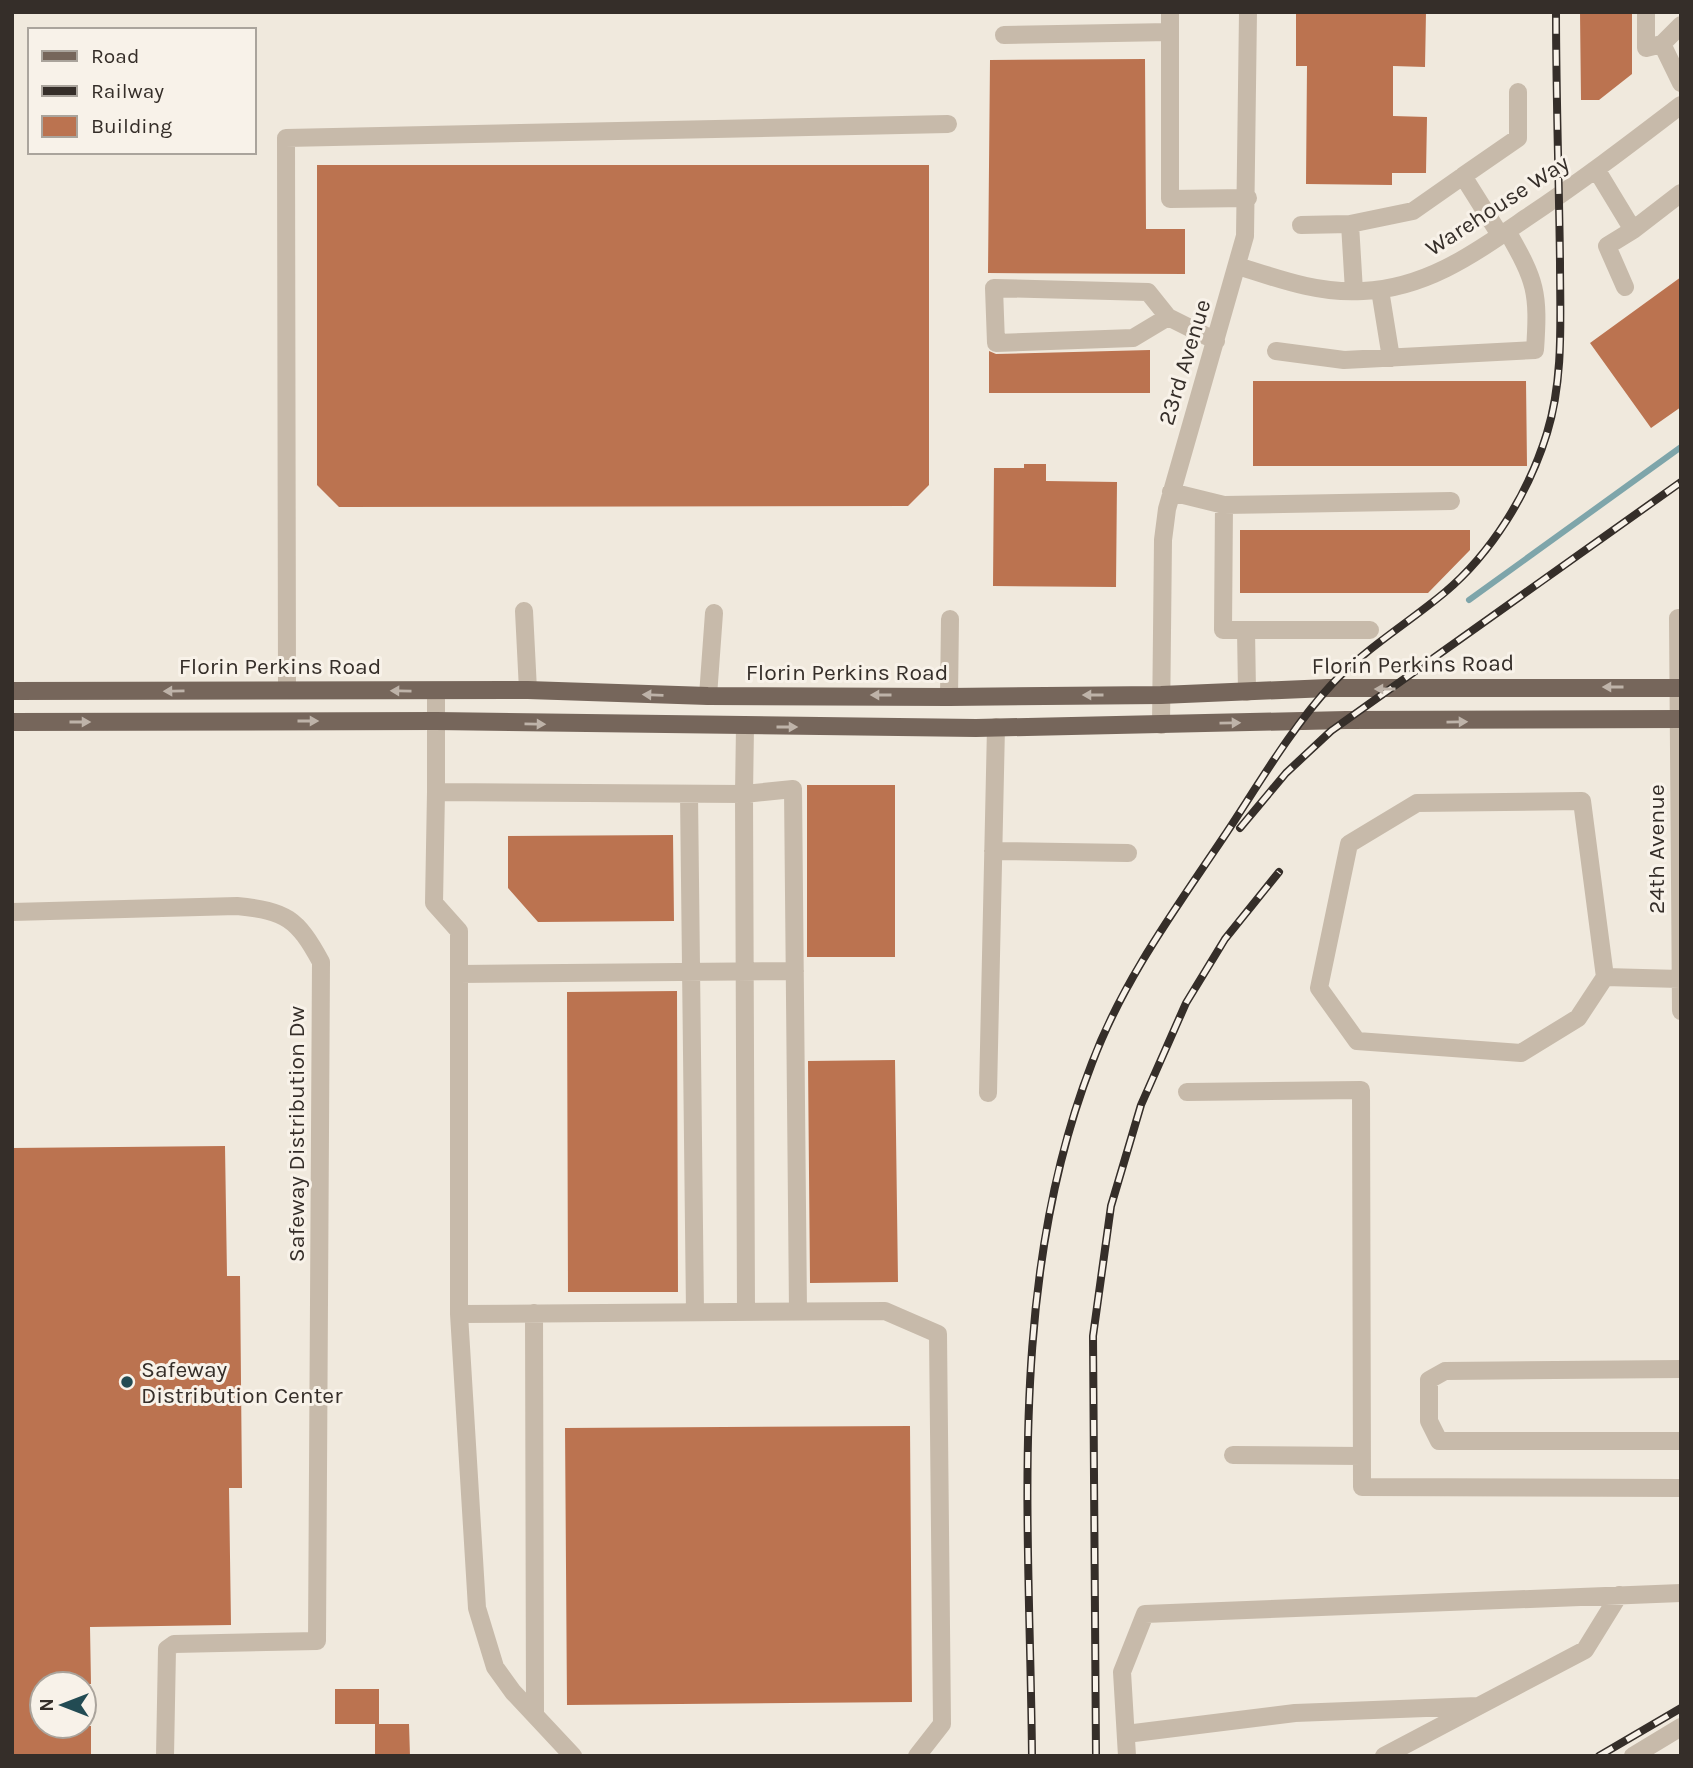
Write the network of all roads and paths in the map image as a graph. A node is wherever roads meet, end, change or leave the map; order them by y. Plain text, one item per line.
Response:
1 (1170, 12) edge
2 (1248, 12) edge
3 (1646, 12) edge
4 (1681, 25) edge
5 (1170, 32) junction
6 (1004, 35) dead end
7 (1662, 44) junction
8 (1681, 83) edge
9 (1518, 92) dead end
10 (1681, 105) edge
11 (948, 124) dead end
12 (1595, 169) junction
13 (1463, 176) junction
14 (1681, 194) edge
15 (1248, 198) junction
16 (1350, 224) junction
17 (1301, 225) dead end
18 (1633, 230) junction
19 (1504, 233) junction
20 (1238, 266) junction
21 (1625, 287) dead end
22 (1380, 290) junction
23 (1354, 291) junction
24 (1168, 317) junction
25 (1216, 341) junction
26 (1276, 351) dead end
27 (1391, 358) junction
28 (1171, 492) junction
29 (1451, 501) dead end
30 (1224, 505) junction
31 (524, 611) dead end
32 (714, 613) dead end
33 (1681, 618) edge
34 (950, 619) dead end
35 (1245, 630) junction
36 (1370, 630) dead end
37 (1680, 688) edge
38 (287, 690) junction
39 (528, 690) junction
40 (12, 691) edge
41 (436, 692) junction
42 (1247, 692) junction
43 (1161, 695) junction
44 (708, 696) junction
45 (949, 697) junction
46 (1680, 719) edge
47 (436, 721) junction
48 (12, 722) edge
49 (1161, 725) junction
50 (746, 727) junction
51 (996, 727) junction
52 (1680, 780) edge
53 (436, 792) junction
54 (689, 793) junction
55 (744, 794) junction
56 (993, 851) junction
57 (1128, 853) dead end
58 (12, 912) edge
59 (1681, 934) edge
60 (795, 971) junction
61 (691, 972) junction
62 (744, 972) junction
63 (459, 974) junction
64 (1605, 977) junction
65 (1680, 979) edge
66 (1681, 1011) edge
67 (1187, 1092) dead end
68 (988, 1093) dead end
69 (798, 1311) junction
70 (695, 1312) junction
71 (746, 1312) junction
72 (534, 1313) junction
73 (459, 1314) junction
74 (1681, 1369) edge
75 (1681, 1441) edge
76 (1233, 1455) dead end
77 (1362, 1456) junction
78 (1681, 1488) edge
79 (1681, 1593) edge
80 (1619, 1595) junction
81 (1478, 1706) junction
82 (535, 1712) junction
83 (1681, 1727) edge
84 (1126, 1734) junction
85 (165, 1756) edge
86 (573, 1756) edge
87 (916, 1756) edge
88 (1127, 1756) edge
89 (1384, 1756) edge
90 (1633, 1756) edge

1 - 5 street
2 - 15 street, 23rd Avenue
3 - 7 street
4 - 7 street
5 - 6 street
5 - 15 street
7 - 8 street
9 - 13 street
10 - 12 street, Warehouse Way
11 - 38 street
12 - 18 street
12 - 19 street, Warehouse Way
13 - 16 street
13 - 19 street
14 - 18 street
15 - 20 street, 23rd Avenue
16 - 17 street
16 - 23 street
18 - 21 street
19 - 22 street, Warehouse Way
19 - 27 street
20 - 23 street, Warehouse Way
20 - 25 street, 23rd Avenue
22 - 23 street, Warehouse Way
22 - 27 street
24 - 24 street
24 - 25 street
25 - 28 street, 23rd Avenue
26 - 27 street
28 - 30 street
28 - 43 street, 23rd Avenue
29 - 30 street
30 - 35 street
31 - 39 street
32 - 44 street
33 - 37 street, 24th Avenue
34 - 45 street
35 - 36 street
35 - 42 street
37 -> 42 main road, Florin Perkins Road
37 - 46 street, 24th Avenue
38 -> 40 main road, Florin Perkins Road
41 -> 38 main road, Florin Perkins Road
39 - 41 main road, Florin Perkins Road
44 -> 39 main road, Florin Perkins Road
41 - 47 street
42 - 43 main road, Florin Perkins Road
43 -> 45 main road, Florin Perkins Road
43 - 49 street, 23rd Avenue
45 -> 44 main road, Florin Perkins Road
49 -> 46 main road
46 - 52 street, 24th Avenue
48 -> 47 main road
47 -> 50 main road
47 - 53 street
49 - 51 main road
50 -> 51 main road
50 - 55 street
51 - 56 street
52 - 59 street, 24th Avenue
53 - 54 street
53 - 63 street
54 - 55 street
54 - 61 street
55 - 60 street
55 - 62 street
56 - 57 street
56 - 68 street
58 - 85 street, Safeway Distribution Dw
59 - 65 street, 24th Avenue
60 - 62 street
60 - 69 street
61 - 62 street
61 - 63 street
61 - 70 street
62 - 71 street
63 - 73 street
64 - 64 street
64 - 65 street
65 - 66 street, 24th Avenue
67 - 77 street
69 - 71 street
69 - 87 street
70 - 71 street
70 - 72 street
72 - 73 street
72 - 82 street
73 - 82 street
74 - 75 street
76 - 77 street
77 - 78 street
79 - 80 street
80 - 81 street
80 - 84 street
81 - 84 street
81 - 89 street
82 - 86 street
83 - 90 street
84 - 88 street

